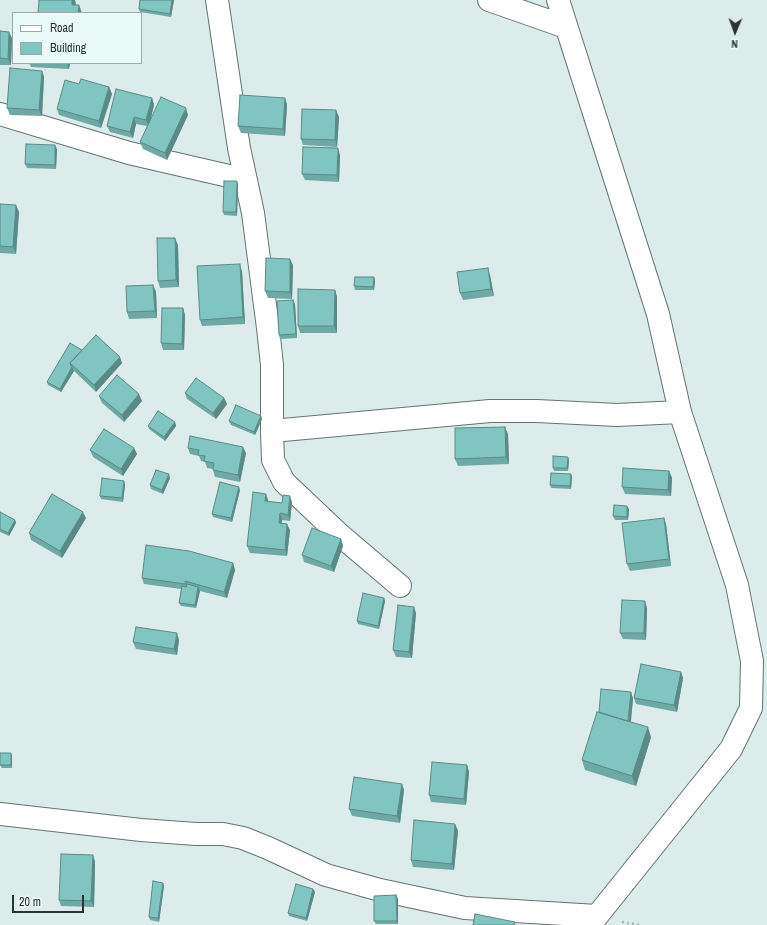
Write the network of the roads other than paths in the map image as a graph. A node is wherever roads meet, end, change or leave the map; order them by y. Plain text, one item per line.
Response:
1 (217, 0) edge
2 (489, 0) edge
3 (558, 0) edge
4 (566, 27) junction
5 (0, 114) edge
6 (246, 180) junction
7 (680, 412) junction
8 (272, 431) junction
9 (400, 586) dead end
10 (0, 814) edge
11 (594, 921) edge

1 - 6 street
2 - 4 street
3 - 4 street
4 - 7 street
5 - 6 street
6 - 8 street
7 - 8 street
7 - 11 street
8 - 9 street
10 - 11 street

